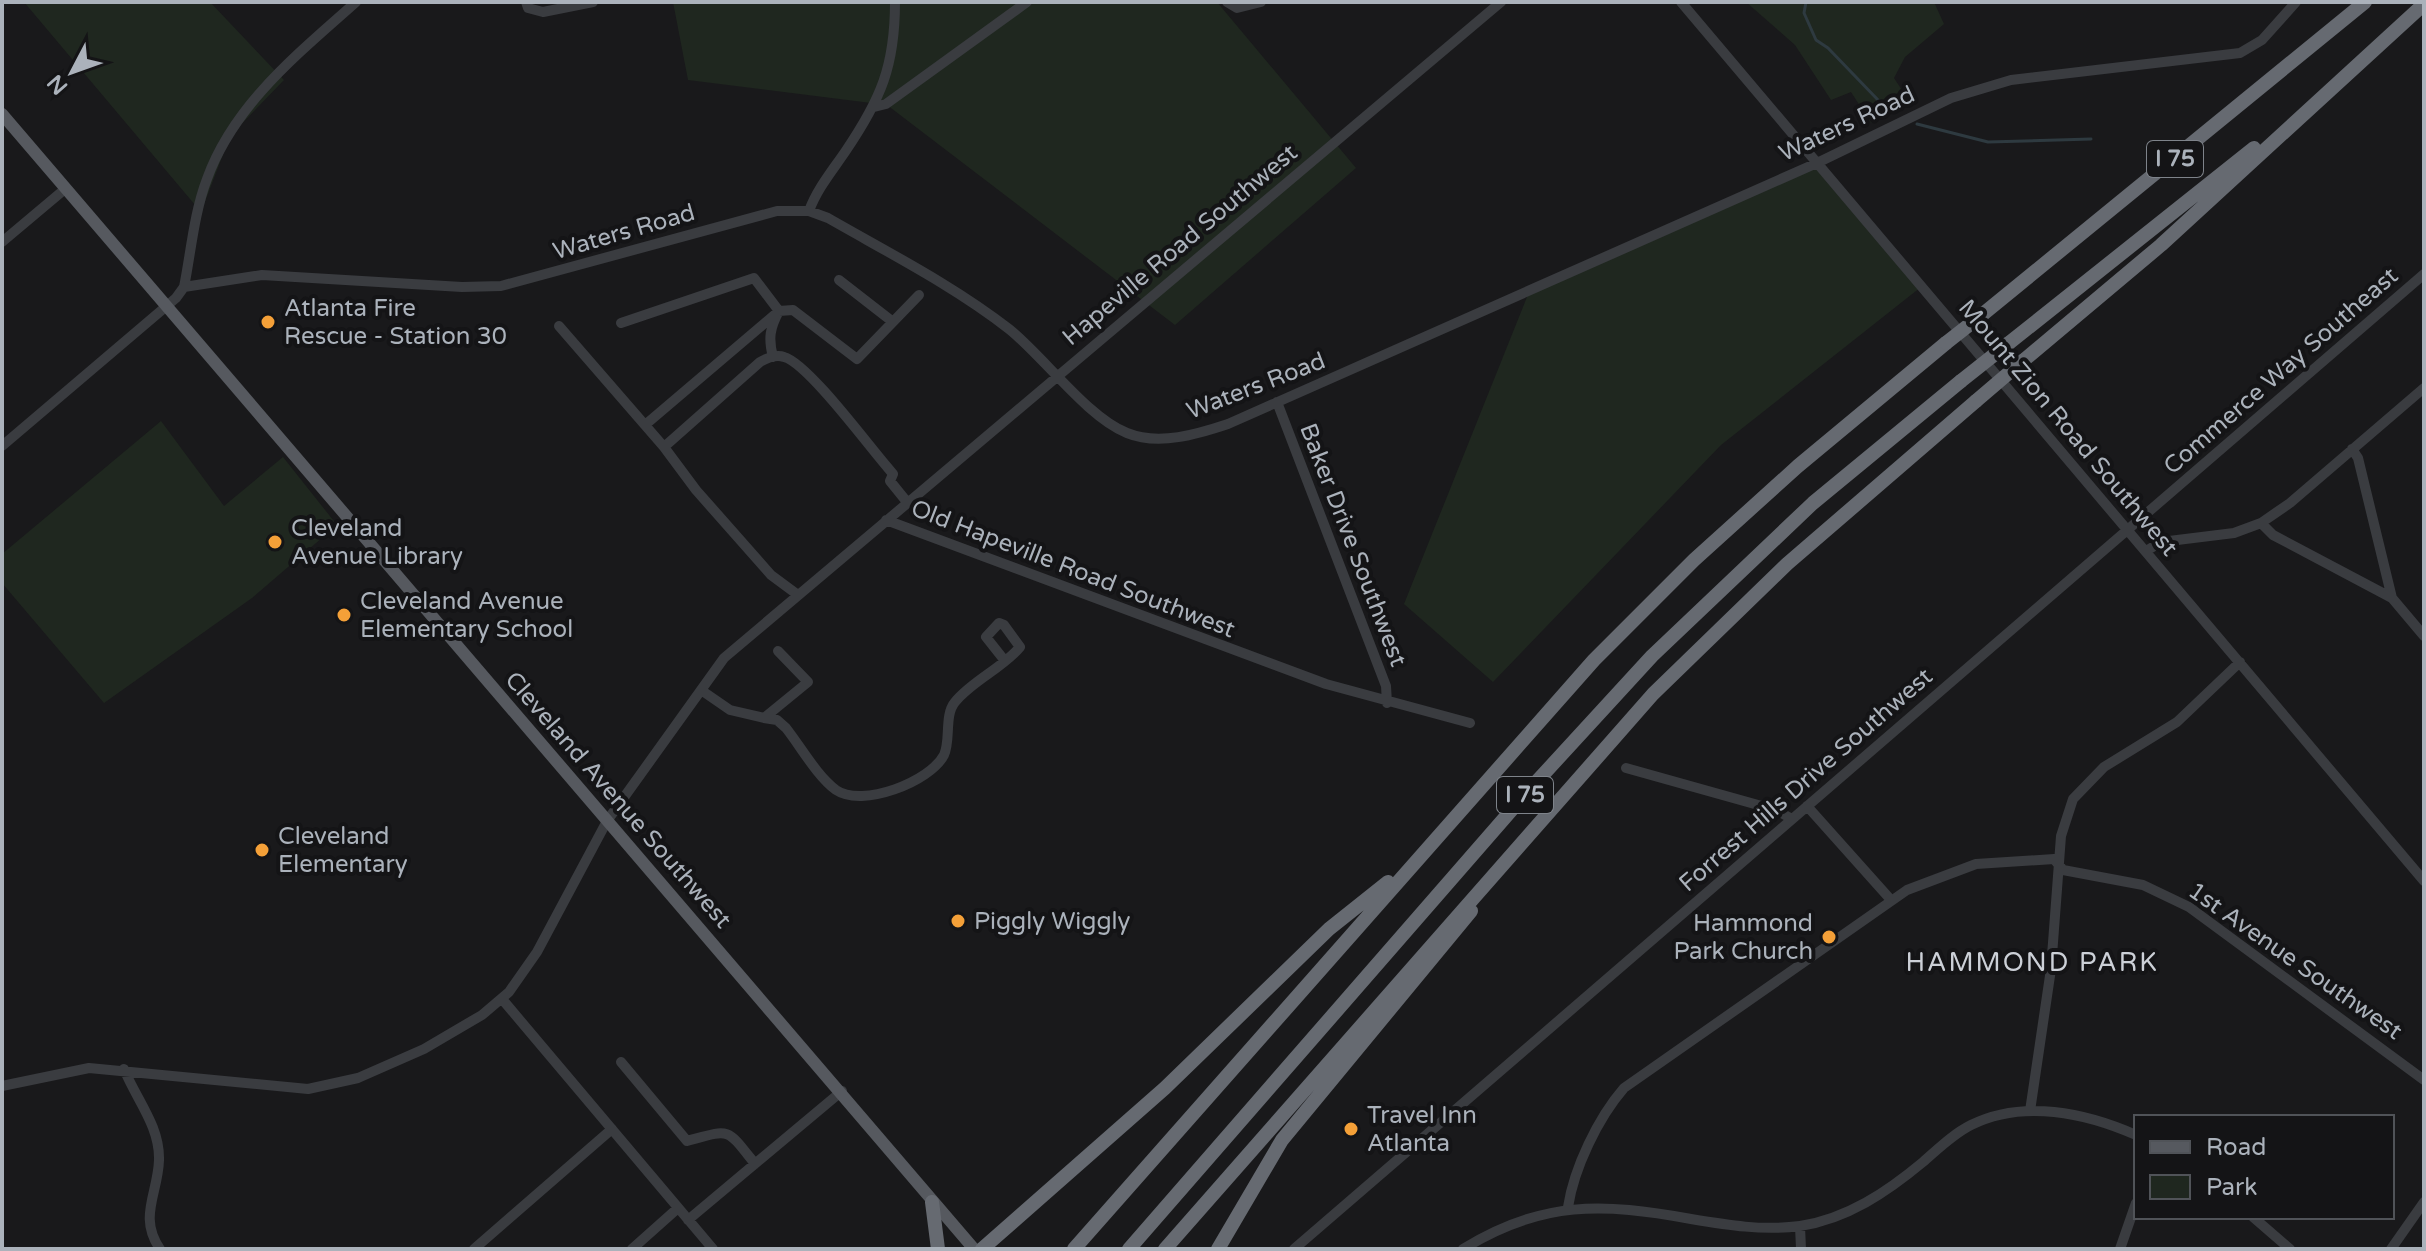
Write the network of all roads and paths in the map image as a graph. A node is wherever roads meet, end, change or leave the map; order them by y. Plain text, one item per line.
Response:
1 (356, 2) edge
2 (526, 2) edge
3 (593, 2) edge
4 (895, 2) edge
5 (1027, 2) edge
6 (1227, 2) edge
7 (1261, 2) edge
8 (1501, 2) edge
9 (1681, 2) edge
10 (2296, 2) edge
11 (2365, 2) edge
12 (2424, 4) edge
13 (2352, 71) junction
14 (874, 107) junction
15 (2, 114) edge
16 (1817, 163) junction
17 (65, 189) junction
18 (809, 211) junction
19 (2, 242) edge
20 (2424, 274) edge
21 (839, 280) dead end
22 (184, 287) junction
23 (919, 295) dead end
24 (165, 307) junction
25 (779, 311) junction
26 (893, 322) junction
27 (621, 323) dead end
28 (559, 326) dead end
29 (773, 357) junction
30 (1057, 375) junction
31 (2424, 388) edge
32 (1277, 402) junction
33 (645, 425) junction
34 (2, 446) edge
35 (664, 447) junction
36 (2352, 449) junction
37 (907, 502) junction
38 (886, 520) junction
39 (2261, 523) junction
40 (2128, 529) junction
41 (2146, 551) junction
42 (798, 595) junction
43 (2392, 598) junction
44 (2424, 636) edge
45 (778, 651) dead end
46 (1005, 661) dead end
47 (2240, 662) junction
48 (701, 690) junction
49 (1387, 703) junction
50 (764, 718) junction
51 (1470, 723) dead end
52 (1626, 768) dead end
53 (1807, 806) junction
54 (1792, 819) junction
55 (607, 821) junction
56 (1515, 848) junction
57 (2059, 865) junction
58 (1404, 871) junction
59 (2424, 881) edge
60 (1891, 900) junction
61 (502, 999) junction
62 (621, 1062) dead end
63 (124, 1069) junction
64 (2424, 1080) edge
65 (2, 1086) edge
66 (842, 1091) junction
67 (2030, 1111) junction
68 (612, 1129) junction
69 (2134, 1134) edge
70 (755, 1164) junction
71 (932, 1202) junction
72 (2424, 1202) edge
73 (1568, 1207) junction
74 (678, 1208) junction
75 (2134, 1209) edge
76 (2255, 1219) edge
77 (688, 1220) junction
78 (1800, 1226) junction
79 (160, 1249) edge
80 (474, 1249) edge
81 (632, 1249) edge
82 (713, 1249) edge
83 (938, 1249) edge
84 (974, 1249) edge
85 (982, 1249) edge
86 (1074, 1249) edge
87 (1129, 1249) edge
88 (1165, 1249) edge
89 (1218, 1249) edge
90 (1294, 1249) edge
91 (1463, 1249) edge
92 (1801, 1249) edge
93 (2120, 1249) edge
94 (2290, 1249) edge
95 (2391, 1249) edge

1 - 22 street
2 - 3 street
4 - 14 street
5 - 14 street
6 - 7 street
8 - 30 street, Hapeville Road Southwest
9 - 16 street, Mount Zion Road Southwest
10 - 16 street, Waters Road
11 - 58 highway, I 75, bridge
12 - 13 highway, I 75
13 - 56 highway, bridge
13 - 87 highway, I 75, bridge
14 - 18 street
15 - 17 main road, Cleveland Avenue Southwest
16 - 32 street, Waters Road
16 - 40 street, Mount Zion Road Southwest
17 - 19 street
17 - 24 main road, Cleveland Avenue Southwest
18 - 22 street, Waters Road
18 - 30 street, Waters Road
20 - 40 street, Commerce Way Southeast
21 - 26 street
22 - 24 street
23 - 26 street
24 - 34 street
24 - 55 main road, Cleveland Avenue Southwest
25 - 26 street
25 - 27 street
25 - 29 street
25 - 33 street
28 - 33 street
29 - 35 street
29 - 37 street
30 - 32 street, Waters Road
30 - 37 street, Hapeville Road Southwest
31 - 36 street
32 - 49 street, Baker Drive Southwest
33 - 35 street
35 - 42 street
36 - 39 street
36 - 43 street
37 - 38 street, Hapeville Road Southwest
38 - 42 street, Old Hapeville Road Southwest
38 - 49 street, Old Hapeville Road Southwest
39 - 41 street
39 - 43 street
40 - 41 street, Mount Zion Road Southwest
40 - 53 street, Forrest Hills Drive Southwest
41 - 47 street, Mount Zion Road Southwest
42 - 48 street, Old Hapeville Road Southwest
43 - 44 street
45 - 50 street
46 - 50 street
47 - 57 street
47 - 59 street, Mount Zion Road Southwest
48 - 50 street
48 - 55 street, Old Hapeville Road Southwest
49 - 51 street, Old Hapeville Road Southwest
52 - 54 street
53 - 54 street, Forrest Hills Drive Southwest
53 - 60 street
54 - 90 street, Forrest Hills Drive Southwest
55 - 61 street, Old Hapeville Road Southwest
55 - 66 main road, Cleveland Avenue Southwest
56 - 88 highway
56 - 89 highway
57 - 60 street, 1st Avenue Southwest
57 - 64 street, 1st Avenue Southwest
57 - 67 street
58 - 85 highway
58 - 86 highway, I 75
60 - 73 street, 1st Avenue Southwest
61 - 63 street, Old Hapeville Road Southwest
61 - 68 street
62 - 70 street
63 - 65 street, Old Hapeville Road Southwest
63 - 79 street
66 - 70 street
66 - 71 main road, Cleveland Avenue Southwest
67 - 69 street
67 - 78 street
68 - 74 street
68 - 80 street
70 - 77 street
71 - 83 highway
71 - 84 main road, Cleveland Avenue Southwest
72 - 95 street
73 - 78 street
73 - 91 street
74 - 77 street
74 - 81 street
75 - 93 street
76 - 94 street
77 - 82 street
78 - 92 street

